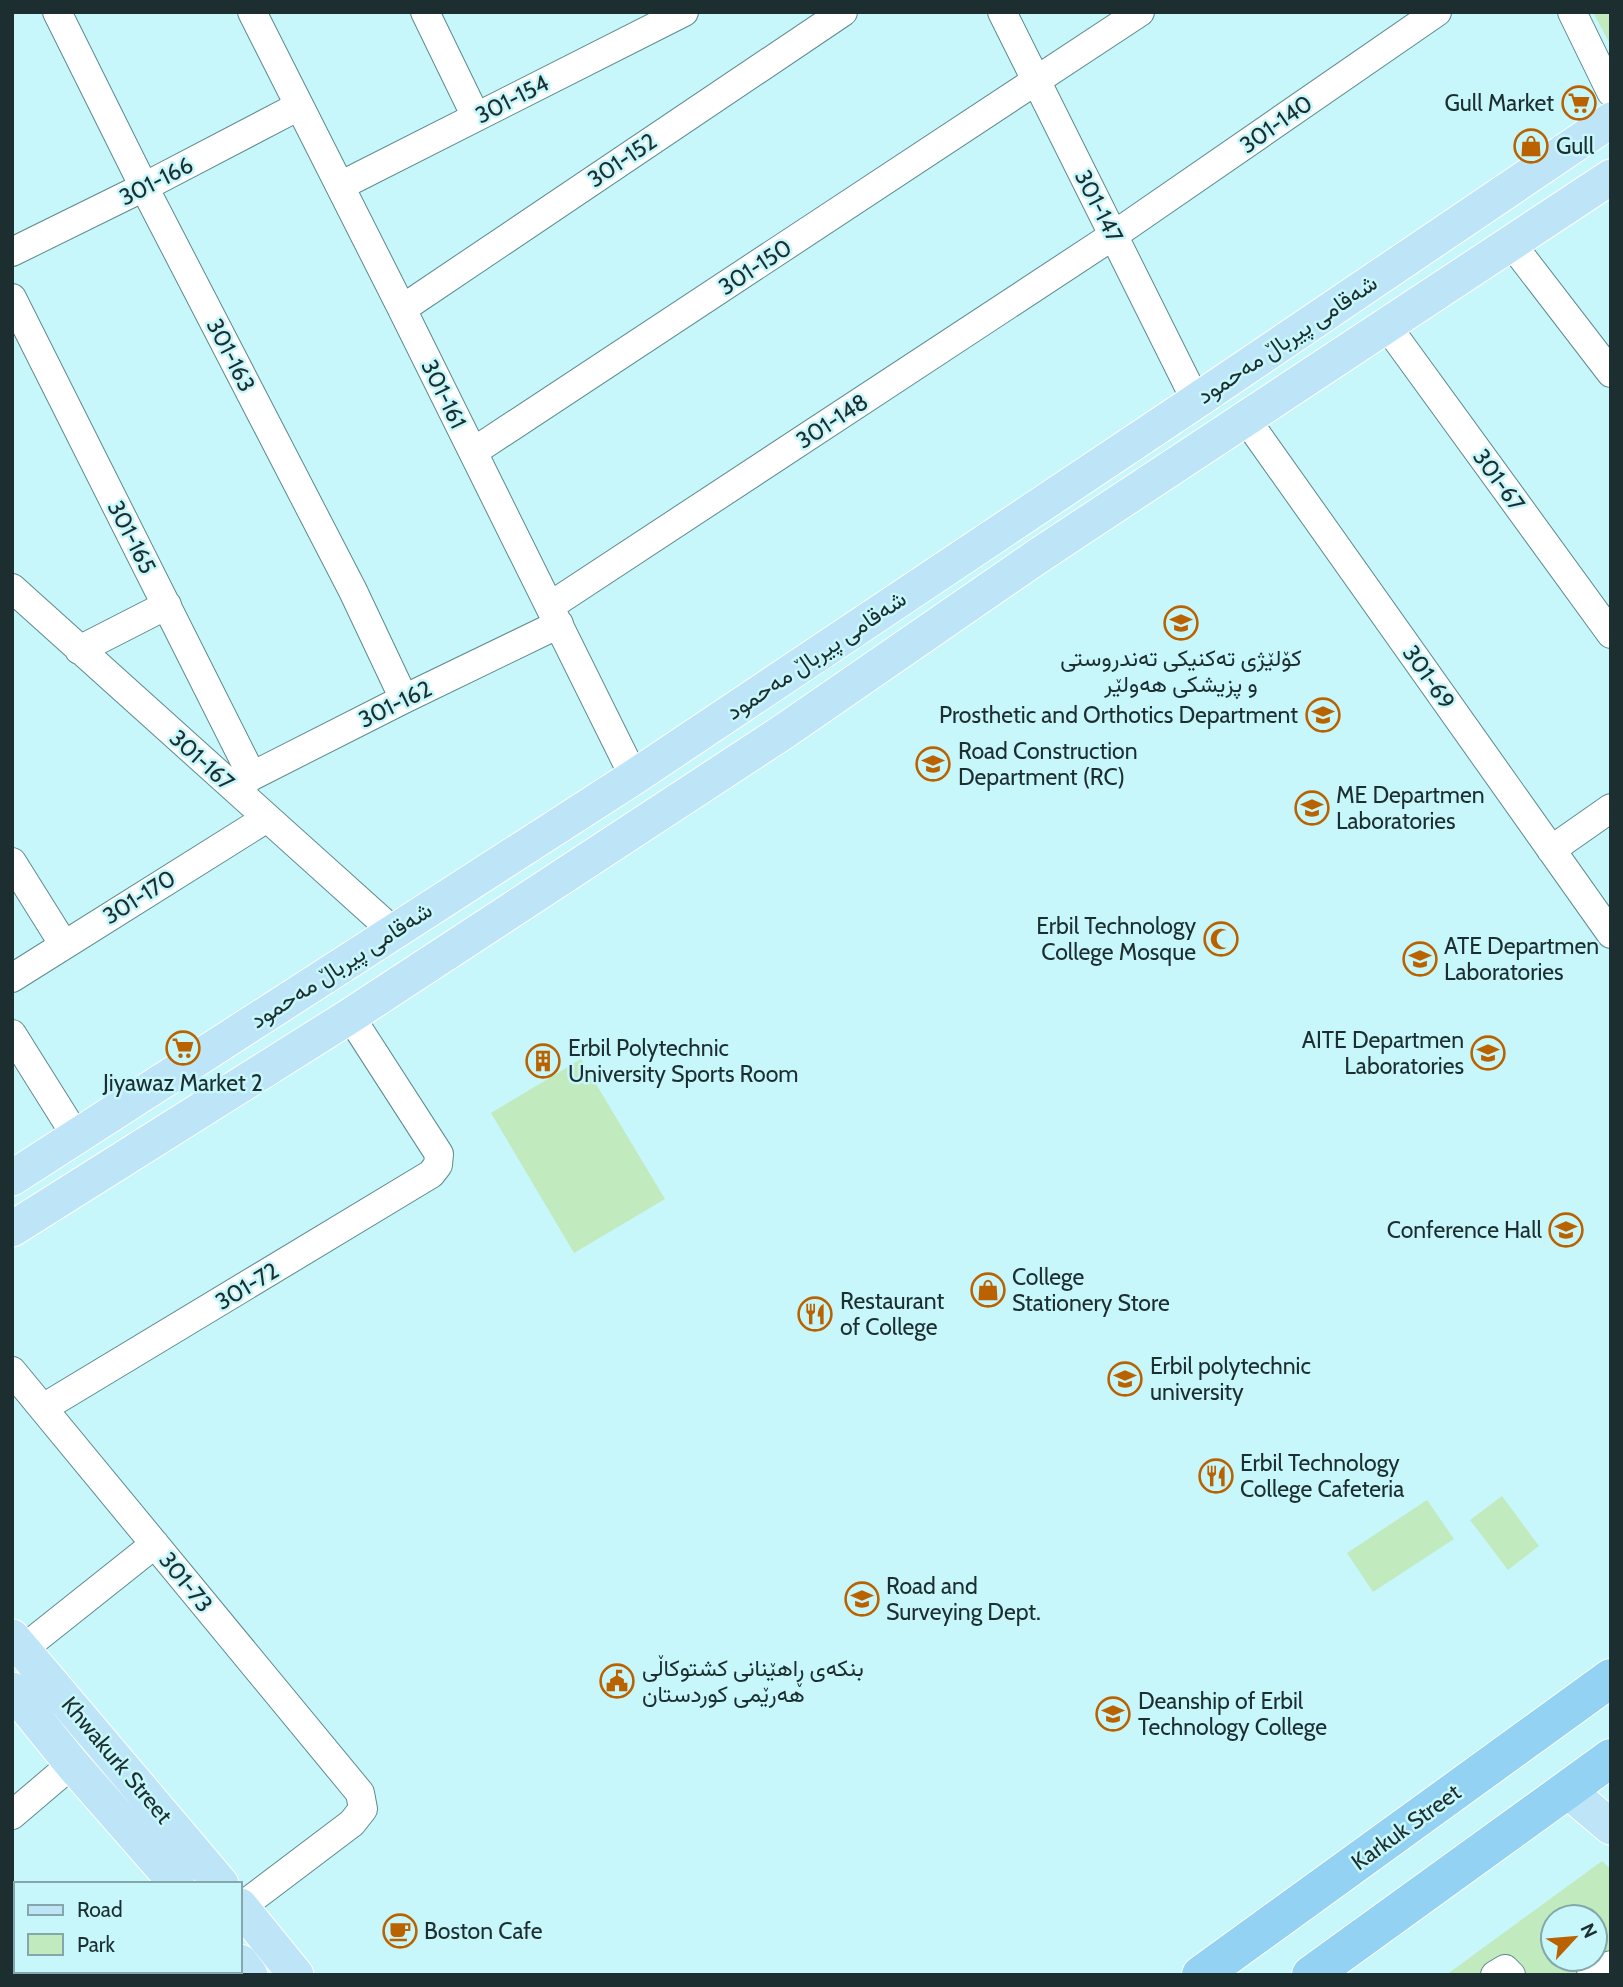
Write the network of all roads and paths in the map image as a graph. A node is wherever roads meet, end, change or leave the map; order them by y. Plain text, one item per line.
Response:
1 (57, 12) edge
2 (252, 12) edge
3 (425, 12) edge
4 (684, 12) edge
5 (843, 12) edge
6 (1002, 12) edge
7 (1140, 12) edge
8 (1437, 12) edge
9 (1572, 12) edge
10 (1036, 81) junction
11 (1611, 92) edge
12 (299, 106) junction
13 (477, 117) junction
14 (1611, 120) edge
15 (1611, 177) edge
16 (340, 186) junction
17 (144, 187) junction
18 (1114, 235) junction
19 (1511, 243) junction
20 (12, 252) edge
21 (12, 298) edge
22 (402, 309) junction
23 (1387, 326) junction
24 (1611, 373) edge
25 (1196, 401) junction
26 (1246, 419) junction
27 (473, 452) junction
28 (1016, 522) junction
29 (1038, 556) junction
30 (12, 589) edge
31 (1600, 597) edge
32 (167, 605) junction
33 (555, 615) junction
34 (1611, 634) edge
35 (79, 650) junction
36 (404, 699) junction
37 (634, 777) junction
38 (243, 782) junction
39 (1611, 808) edge
40 (267, 818) junction
41 (1551, 850) junction
42 (12, 862) edge
43 (393, 931) junction
44 (1611, 934) edge
45 (64, 944) junction
46 (12, 978) edge
47 (350, 1016) junction
48 (12, 1034) edge
49 (76, 1136) junction
50 (12, 1178) edge
51 (12, 1229) edge
52 (12, 1371) edge
53 (43, 1408) junction
54 (155, 1544) junction
55 (18, 1643) edge
56 (1611, 1678) edge
57 (12, 1690) edge
58 (72, 1764) junction
59 (1608, 1765) edge
60 (1567, 1790) junction
61 (12, 1815) edge
62 (1611, 1827) edge
63 (175, 1882) edge
64 (219, 1882) edge
65 (242, 1906) edge
66 (242, 1909) edge
67 (1611, 1965) edge
68 (296, 1975) edge
69 (1201, 1975) edge
70 (1311, 1975) edge
71 (1495, 1975) edge
72 (1511, 1975) edge
73 (1591, 1975) edge

1 - 17 street, 301-163
2 - 12 street, 301-161
3 - 13 street
4 - 13 street, 301-154
5 - 22 street, 301-152
6 - 10 street, 301-147
7 - 10 street, 301-150
8 - 18 street, 301-140
9 - 11 street
10 - 18 street, 301-147
10 - 27 street, 301-150
12 - 16 street, 301-161
12 - 17 street, 301-166
13 - 16 street, 301-154
14 - 25 main road, شەقامی پیرباڵ مەحمود
15 - 19 main road, شەقامی پیرباڵ مەحمود
16 - 22 street, 301-161
17 - 20 street, 301-166
17 - 36 street, 301-163
18 - 25 street, 301-147
18 - 33 street, 301-148
19 - 23 main road, شەقامی پیرباڵ مەحمود
19 - 24 street
21 - 32 street, 301-165
22 - 27 street, 301-161
23 - 26 main road, شەقامی پیرباڵ مەحمود
23 - 31 street, 301-67
25 - 28 main road, شەقامی پیرباڵ مەحمود
26 - 29 main road, شەقامی پیرباڵ مەحمود
26 - 41 street, 301-69
27 - 33 street, 301-161
28 - 29 main road
28 - 37 main road, شەقامی پیرباڵ مەحمود
29 - 47 main road, شەقامی پیرباڵ مەحمود
30 - 35 street, 301-167
31 - 34 street, 301-67
32 - 35 street
32 - 38 street, 301-165
33 - 36 street, 301-162
33 - 37 street, 301-161
35 - 38 street, 301-167
36 - 38 street, 301-162
37 - 43 main road, شەقامی پیرباڵ مەحمود
38 - 40 street, 301-167
39 - 41 street
40 - 43 street, 301-167
40 - 45 street, 301-170
41 - 44 street, 301-69
42 - 45 street
43 - 49 main road, شەقامی پیرباڵ مەحمود
45 - 46 street, 301-170
47 - 51 main road, شەقامی پیرباڵ مەحمود
47 - 53 street, 301-72
48 - 49 street
49 - 50 main road, شەقامی پیرباڵ مەحمود
52 - 53 street, 301-73
53 - 54 street, 301-73
54 - 55 street
54 - 65 street, 301-73
55 - 64 main road, Khwakurk Street
56 - 69 highway, Karkuk Street
57 - 58 main road, Khwakurk Street
58 - 61 street
58 - 63 main road, Khwakurk Street
59 - 60 highway
60 - 62 main road
60 - 70 highway
66 - 68 main road
67 - 73 street
71 - 72 street

